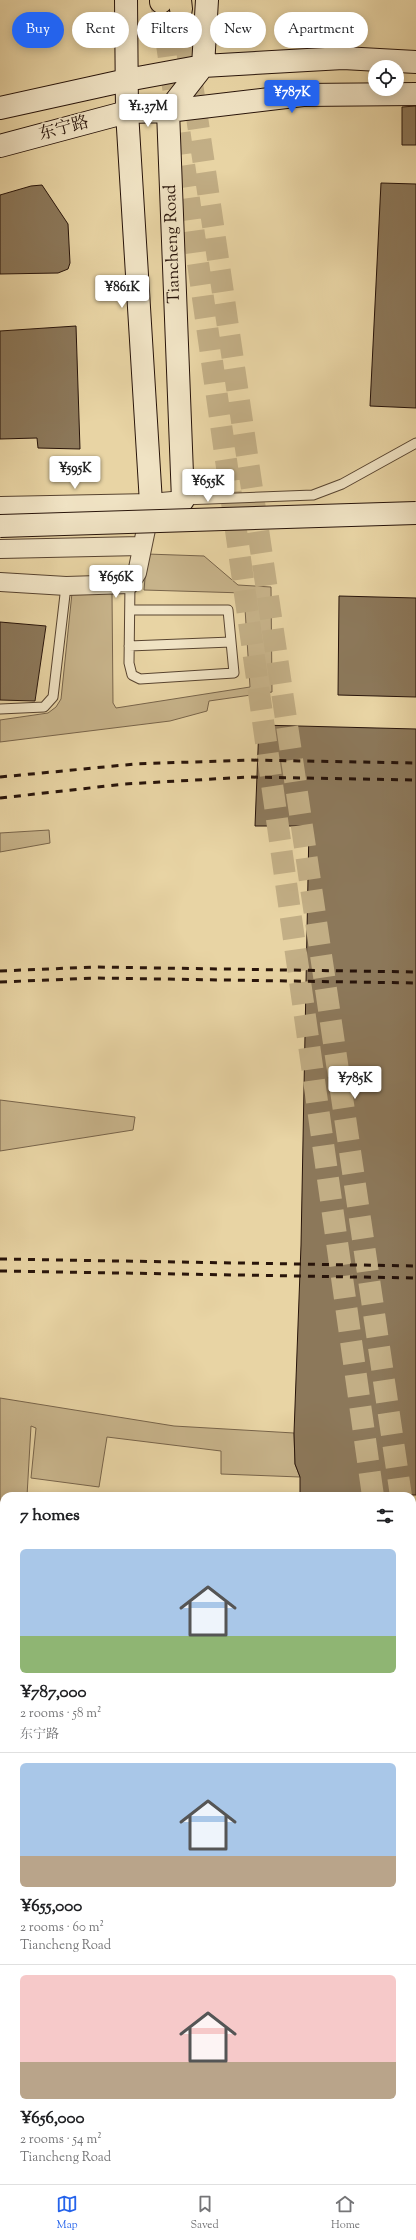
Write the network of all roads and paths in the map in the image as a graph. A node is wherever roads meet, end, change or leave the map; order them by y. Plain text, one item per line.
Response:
1 (126, 0) edge
2 (207, 0) edge
3 (416, 62) edge
4 (203, 66) junction
5 (127, 80) junction
6 (416, 94) edge
7 (0, 108) edge
8 (168, 111) junction
9 (127, 112) junction
10 (0, 146) edge
11 (416, 443) edge
12 (183, 500) junction
13 (151, 503) junction
14 (0, 506) edge
15 (416, 513) edge
16 (0, 526) edge
17 (141, 546) junction
18 (0, 549) edge
19 (0, 582) edge
20 (130, 584) junction
21 (66, 586) junction
22 (130, 610) junction
23 (231, 642) junction
24 (130, 646) junction
25 (0, 708) edge

1 - 5 main road
2 - 4 main road
3 - 4 main road, 东宁路
4 - 5 main road, 东宁路
4 - 8 main road
5 - 7 main road, 东宁路
5 - 9 main road
6 - 8 main road, 东宁路
8 - 9 main road, 东宁路
8 - 12 main road, Tiancheng Road
9 - 10 main road, 东宁路
9 - 13 main road
11 - 12 lane
12 - 13 street
13 - 14 street
13 - 17 street
15 - 16 main road, bridge
17 - 18 street
17 - 20 street
19 - 21 street
20 - 21 street
20 - 22 lane
21 - 25 lane
22 - 23 lane
22 - 24 lane
23 - 24 lane
23 - 24 lane

